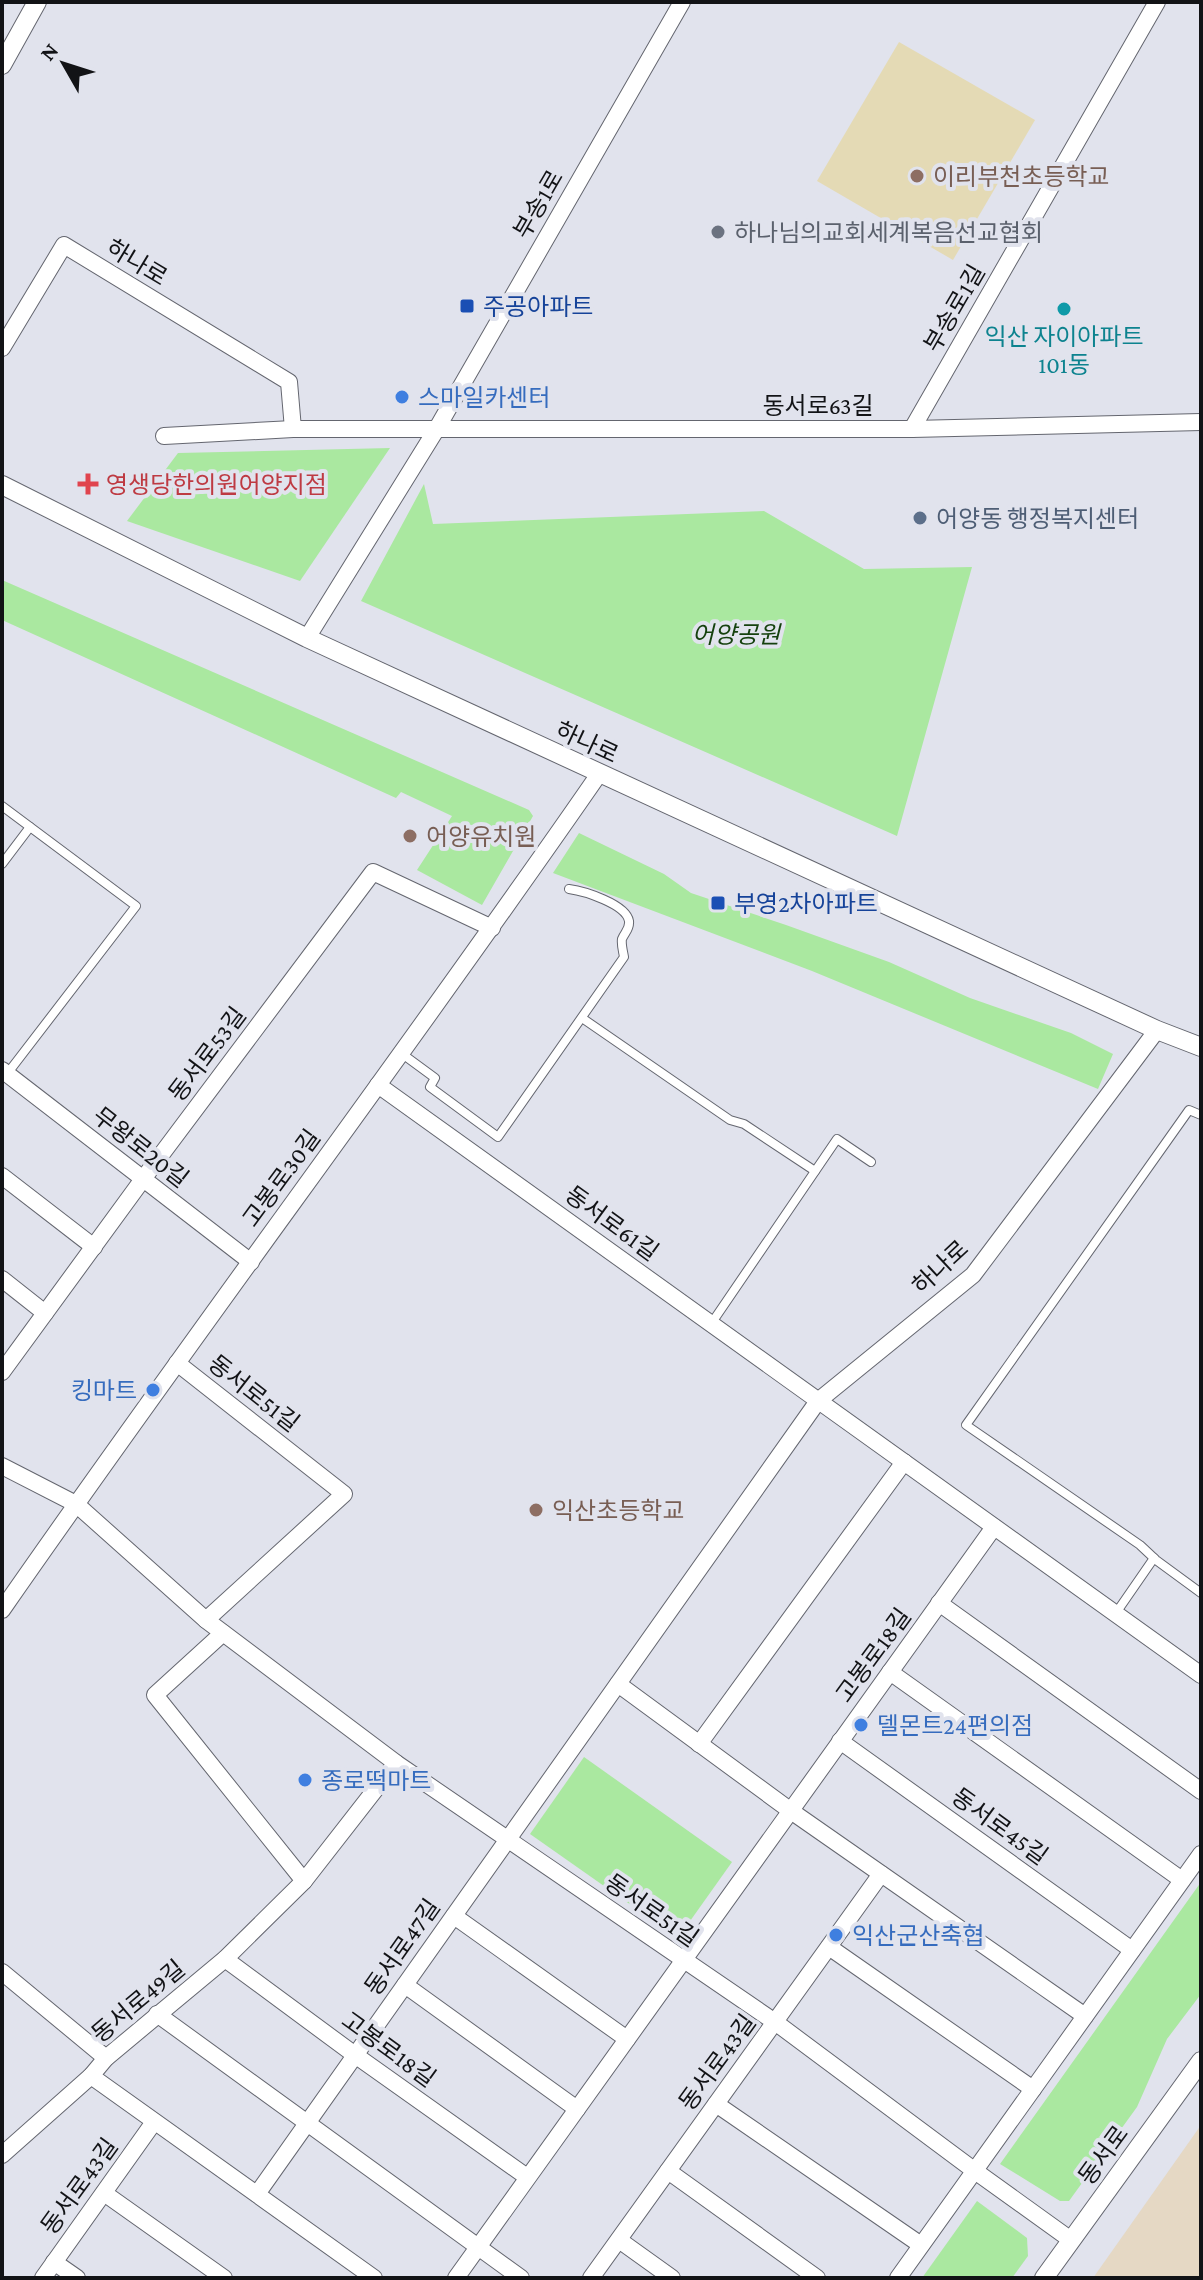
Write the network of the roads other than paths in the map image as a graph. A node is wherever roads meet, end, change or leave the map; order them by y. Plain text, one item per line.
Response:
1 (37, 2) edge
2 (682, 2) edge
3 (1157, 2) edge
4 (2, 65) edge
5 (2, 348) edge
6 (1201, 422) edge
7 (293, 429) junction
8 (912, 429) junction
9 (436, 430) junction
10 (164, 436) dead end
11 (2, 485) edge
12 (307, 638) junction
13 (599, 774) junction
14 (2, 806) edge
15 (30, 827) junction
16 (2, 864) edge
17 (569, 889) dead end
18 (492, 928) junction
19 (582, 1018) junction
20 (1157, 1030) junction
21 (1201, 1047) edge
22 (401, 1053) junction
23 (5, 1072) edge
24 (378, 1085) junction
25 (1201, 1115) edge
26 (871, 1162) dead end
27 (815, 1171) junction
28 (2, 1176) edge
29 (143, 1179) junction
30 (94, 1247) junction
31 (251, 1262) junction
32 (2, 1279) edge
33 (45, 1313) junction
34 (711, 1324) junction
35 (177, 1363) junction
36 (2, 1371) edge
37 (818, 1401) junction
38 (904, 1462) junction
39 (2, 1466) edge
40 (76, 1504) junction
41 (994, 1527) junction
42 (1154, 1558) junction
43 (1201, 1593) edge
44 (939, 1603) junction
45 (2, 1610) edge
46 (1115, 1614) junction
47 (206, 1620) junction
48 (223, 1633) junction
49 (890, 1672) junction
50 (1201, 1675) edge
51 (618, 1684) junction
52 (840, 1741) junction
53 (699, 1744) junction
54 (396, 1763) junction
55 (1201, 1791) edge
56 (791, 1811) junction
57 (509, 1839) junction
58 (1201, 1854) edge
59 (881, 1874) junction
60 (1182, 1880) junction
61 (304, 1881) junction
62 (454, 1916) junction
63 (829, 1947) junction
64 (1132, 1950) junction
65 (225, 1959) junction
66 (684, 1961) junction
67 (2, 1972) edge
68 (405, 1985) junction
69 (157, 2014) junction
70 (1085, 2016) junction
71 (775, 2022) junction
72 (627, 2039) junction
73 (355, 2055) junction
74 (106, 2058) junction
75 (1201, 2061) edge
76 (91, 2076) junction
77 (1033, 2089) junction
78 (716, 2104) junction
79 (577, 2109) junction
80 (154, 2122) junction
81 (307, 2123) junction
82 (2, 2155) edge
83 (668, 2171) junction
84 (975, 2171) junction
85 (527, 2177) junction
86 (104, 2193) junction
87 (257, 2194) junction
88 (619, 2240) junction
89 (1071, 2240) junction
90 (921, 2245) junction
91 (478, 2247) junction
92 (54, 2262) junction
93 (43, 2278) edge
94 (77, 2278) edge
95 (224, 2278) edge
96 (374, 2278) edge
97 (456, 2278) edge
98 (521, 2278) edge
99 (591, 2278) edge
100 (672, 2278) edge
101 (817, 2278) edge
102 (898, 2278) edge
103 (1044, 2278) edge

1 - 4 street
2 - 9 street, 부송1로
3 - 8 street, 부송로1길
5 - 7 street, 하나로
6 - 8 street, 동서로63길
7 - 9 street
7 - 10 street
8 - 9 street, 동서로63길
9 - 12 street, 부송1로
11 - 12 street, 하나로
12 - 13 street, 하나로
13 - 18 street, 고봉로30길
13 - 20 street, 하나로
14 - 15 lane
15 - 16 lane
15 - 23 lane
17 - 19 lane
18 - 22 street, 고봉로30길
18 - 29 street, 동서로53길
19 - 22 lane
19 - 27 lane
20 - 21 street, 하나로
20 - 37 street, 하나로
22 - 24 street, 고봉로30길
23 - 29 street, 무왕로20길
24 - 31 street, 고봉로30길
24 - 34 street, 동서로61길
25 - 42 lane
26 - 27 lane
27 - 34 lane
28 - 30 street
29 - 30 street, 동서로53길
29 - 31 street, 무왕로20길
30 - 33 street, 동서로53길
31 - 35 street, 고봉로30길
32 - 33 street
33 - 36 street, 동서로53길
34 - 37 street, 동서로61길
35 - 40 street, 고봉로30길
35 - 47 street, 동서로51길
37 - 38 street, 동서로61길
37 - 51 street
38 - 41 street, 동서로61길
38 - 53 street
39 - 40 street, 동서로51길
40 - 45 street, 고봉로30길
40 - 47 street, 동서로51길
41 - 44 street, 고봉로18길
41 - 46 street, 동서로61길
42 - 43 lane
42 - 46 lane
44 - 49 street, 고봉로18길
44 - 55 street
46 - 50 street, 동서로61길
47 - 48 street, 동서로51길
48 - 54 street, 동서로51길
48 - 61 street
49 - 52 street, 고봉로18길
49 - 60 street
51 - 53 street
51 - 57 street
52 - 56 street, 고봉로18길
52 - 64 street, 동서로45길
53 - 56 street
54 - 57 street, 동서로51길
54 - 61 street, 동서로49길
56 - 59 street
56 - 66 street, 고봉로18길
57 - 62 street, 동서로47길
57 - 66 street, 동서로51길
58 - 60 street
59 - 63 street, 동서로43길
59 - 70 street
60 - 64 street
61 - 65 street, 동서로49길
62 - 68 street, 동서로47길
62 - 72 street
63 - 71 street, 동서로43길
63 - 77 street
64 - 70 street
65 - 69 street, 동서로49길
65 - 73 street, 고봉로18길
66 - 71 street, 동서로51길
66 - 72 street, 고봉로18길
67 - 74 street
68 - 73 street, 동서로47길
68 - 79 street
69 - 74 street, 동서로49길
69 - 81 street
70 - 77 street
71 - 78 street, 동서로43길
71 - 84 street, 동서로51길
72 - 79 street, 고봉로18길
73 - 81 street, 동서로47길
73 - 85 street, 고봉로18길
74 - 76 street, 동서로49길
75 - 89 street, 동서로
76 - 80 street
76 - 82 street, 동서로49길
77 - 84 street
78 - 83 street, 동서로43길
78 - 90 street
79 - 85 street, 고봉로18길
80 - 86 street, 동서로43길
80 - 87 street
81 - 87 street, 동서로47길
81 - 91 street
83 - 88 street, 동서로43길
83 - 101 street
84 - 89 street, 동서로51길
84 - 90 street
85 - 91 street, 고봉로18길
86 - 92 street, 동서로43길
86 - 95 street
87 - 96 street
88 - 99 street, 동서로43길
88 - 100 street
89 - 103 street, 동서로
90 - 102 street
91 - 97 street, 고봉로18길
91 - 98 street
92 - 93 street, 동서로43길
92 - 94 street

